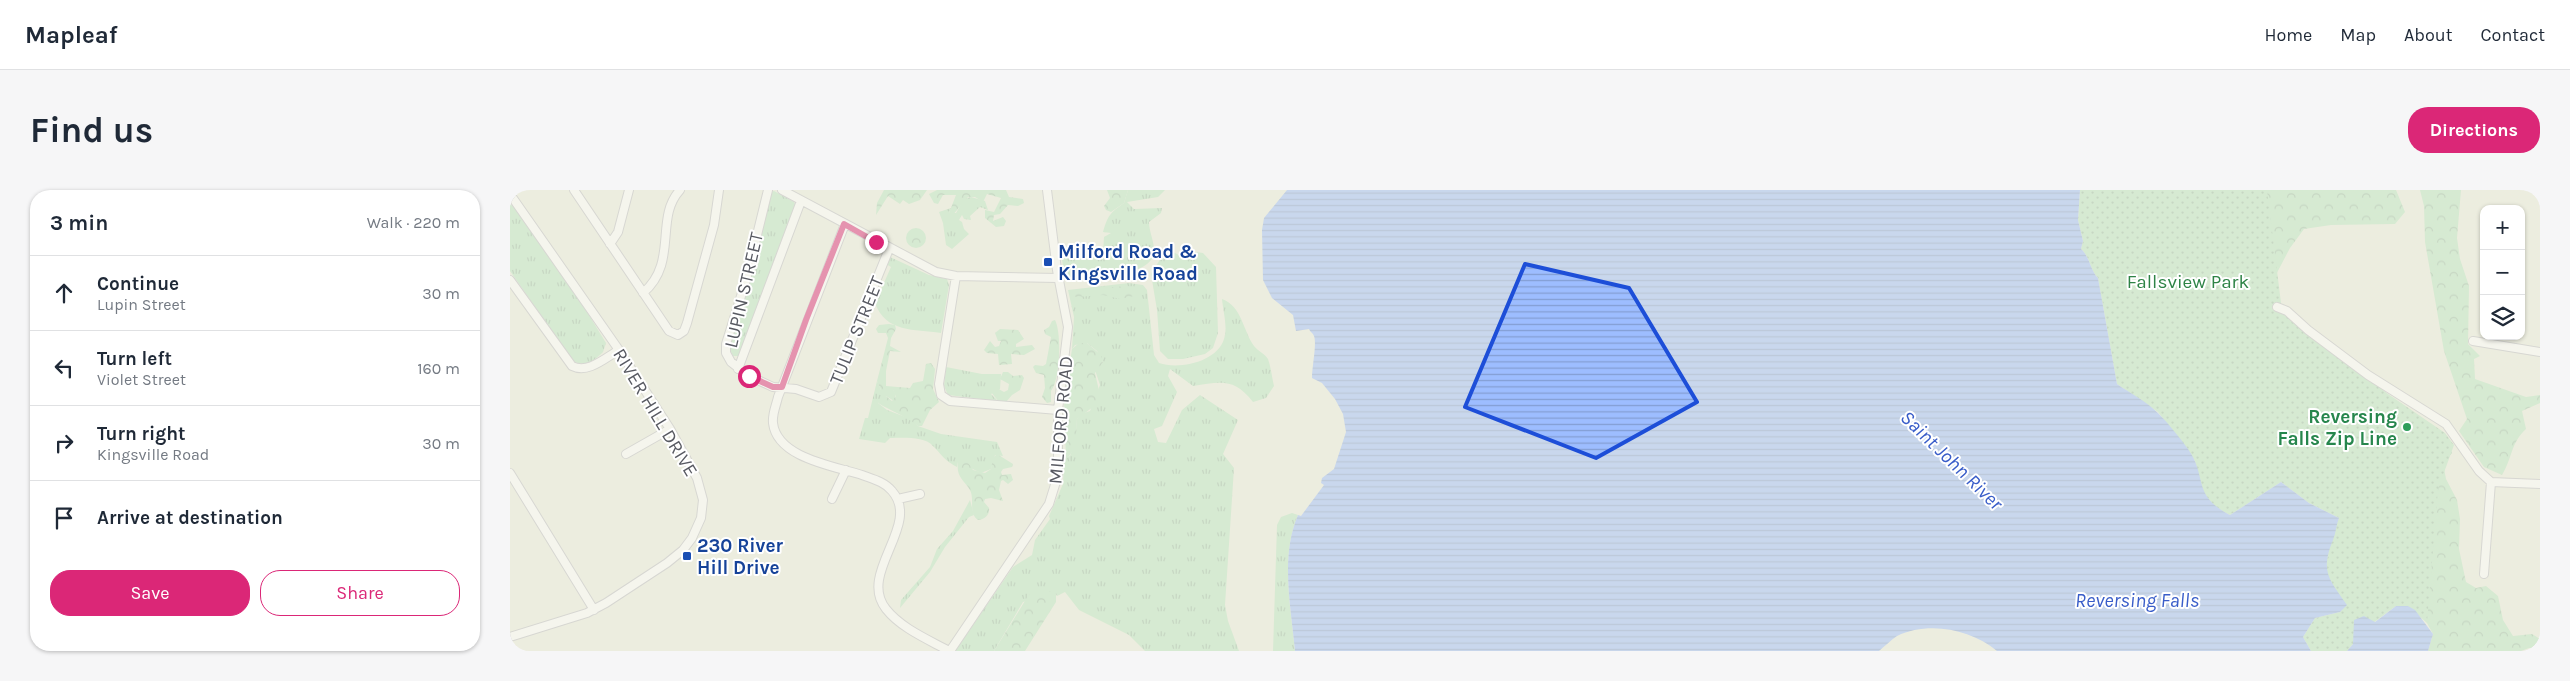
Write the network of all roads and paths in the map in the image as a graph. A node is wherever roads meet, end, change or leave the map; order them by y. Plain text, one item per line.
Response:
1 (574, 190) edge
2 (629, 190) edge
3 (680, 190) edge
4 (719, 190) edge
5 (768, 190) edge
6 (782, 190) edge
7 (1047, 190) edge
8 (510, 194) edge
9 (802, 201) junction
10 (844, 224) junction
11 (610, 244) junction
12 (889, 249) junction
13 (956, 276) junction
14 (1058, 278) junction
15 (510, 280) edge
16 (643, 293) junction
17 (2277, 307) dead end
18 (2474, 341) dead end
19 (619, 350) junction
20 (2540, 352) edge
21 (738, 369) junction
22 (782, 387) junction
23 (1058, 410) junction
24 (670, 429) junction
25 (626, 454) dead end
26 (846, 470) junction
27 (510, 473) edge
28 (2491, 482) junction
29 (2540, 484) edge
30 (920, 494) dead end
31 (832, 499) dead end
32 (898, 499) junction
33 (2484, 574) dead end
34 (594, 610) junction
35 (510, 637) edge
36 (949, 651) edge

1 - 11 street
2 - 11 street
3 - 16 street
4 - 16 street
5 - 21 street, LUPIN STREET
6 - 9 street
7 - 14 street, MILFORD ROAD
8 - 19 street, RIVER HILL DRIVE
9 - 10 street
9 - 21 street
10 - 12 street
10 - 22 street
11 - 16 street
12 - 13 street
12 - 22 street, TULIP STREET
13 - 14 street
13 - 23 street
14 - 23 street, MILFORD ROAD
15 - 19 street
17 - 28 street
18 - 20 street
19 - 24 street, RIVER HILL DRIVE
21 - 22 street, LUPIN STREET
22 - 26 street
23 - 36 street, MILFORD ROAD
24 - 25 street
24 - 34 street, RIVER HILL DRIVE
26 - 31 street
26 - 32 street
27 - 34 street
28 - 29 street
28 - 33 street
30 - 32 street
32 - 36 street
34 - 35 street, RIVER HILL DRIVE

